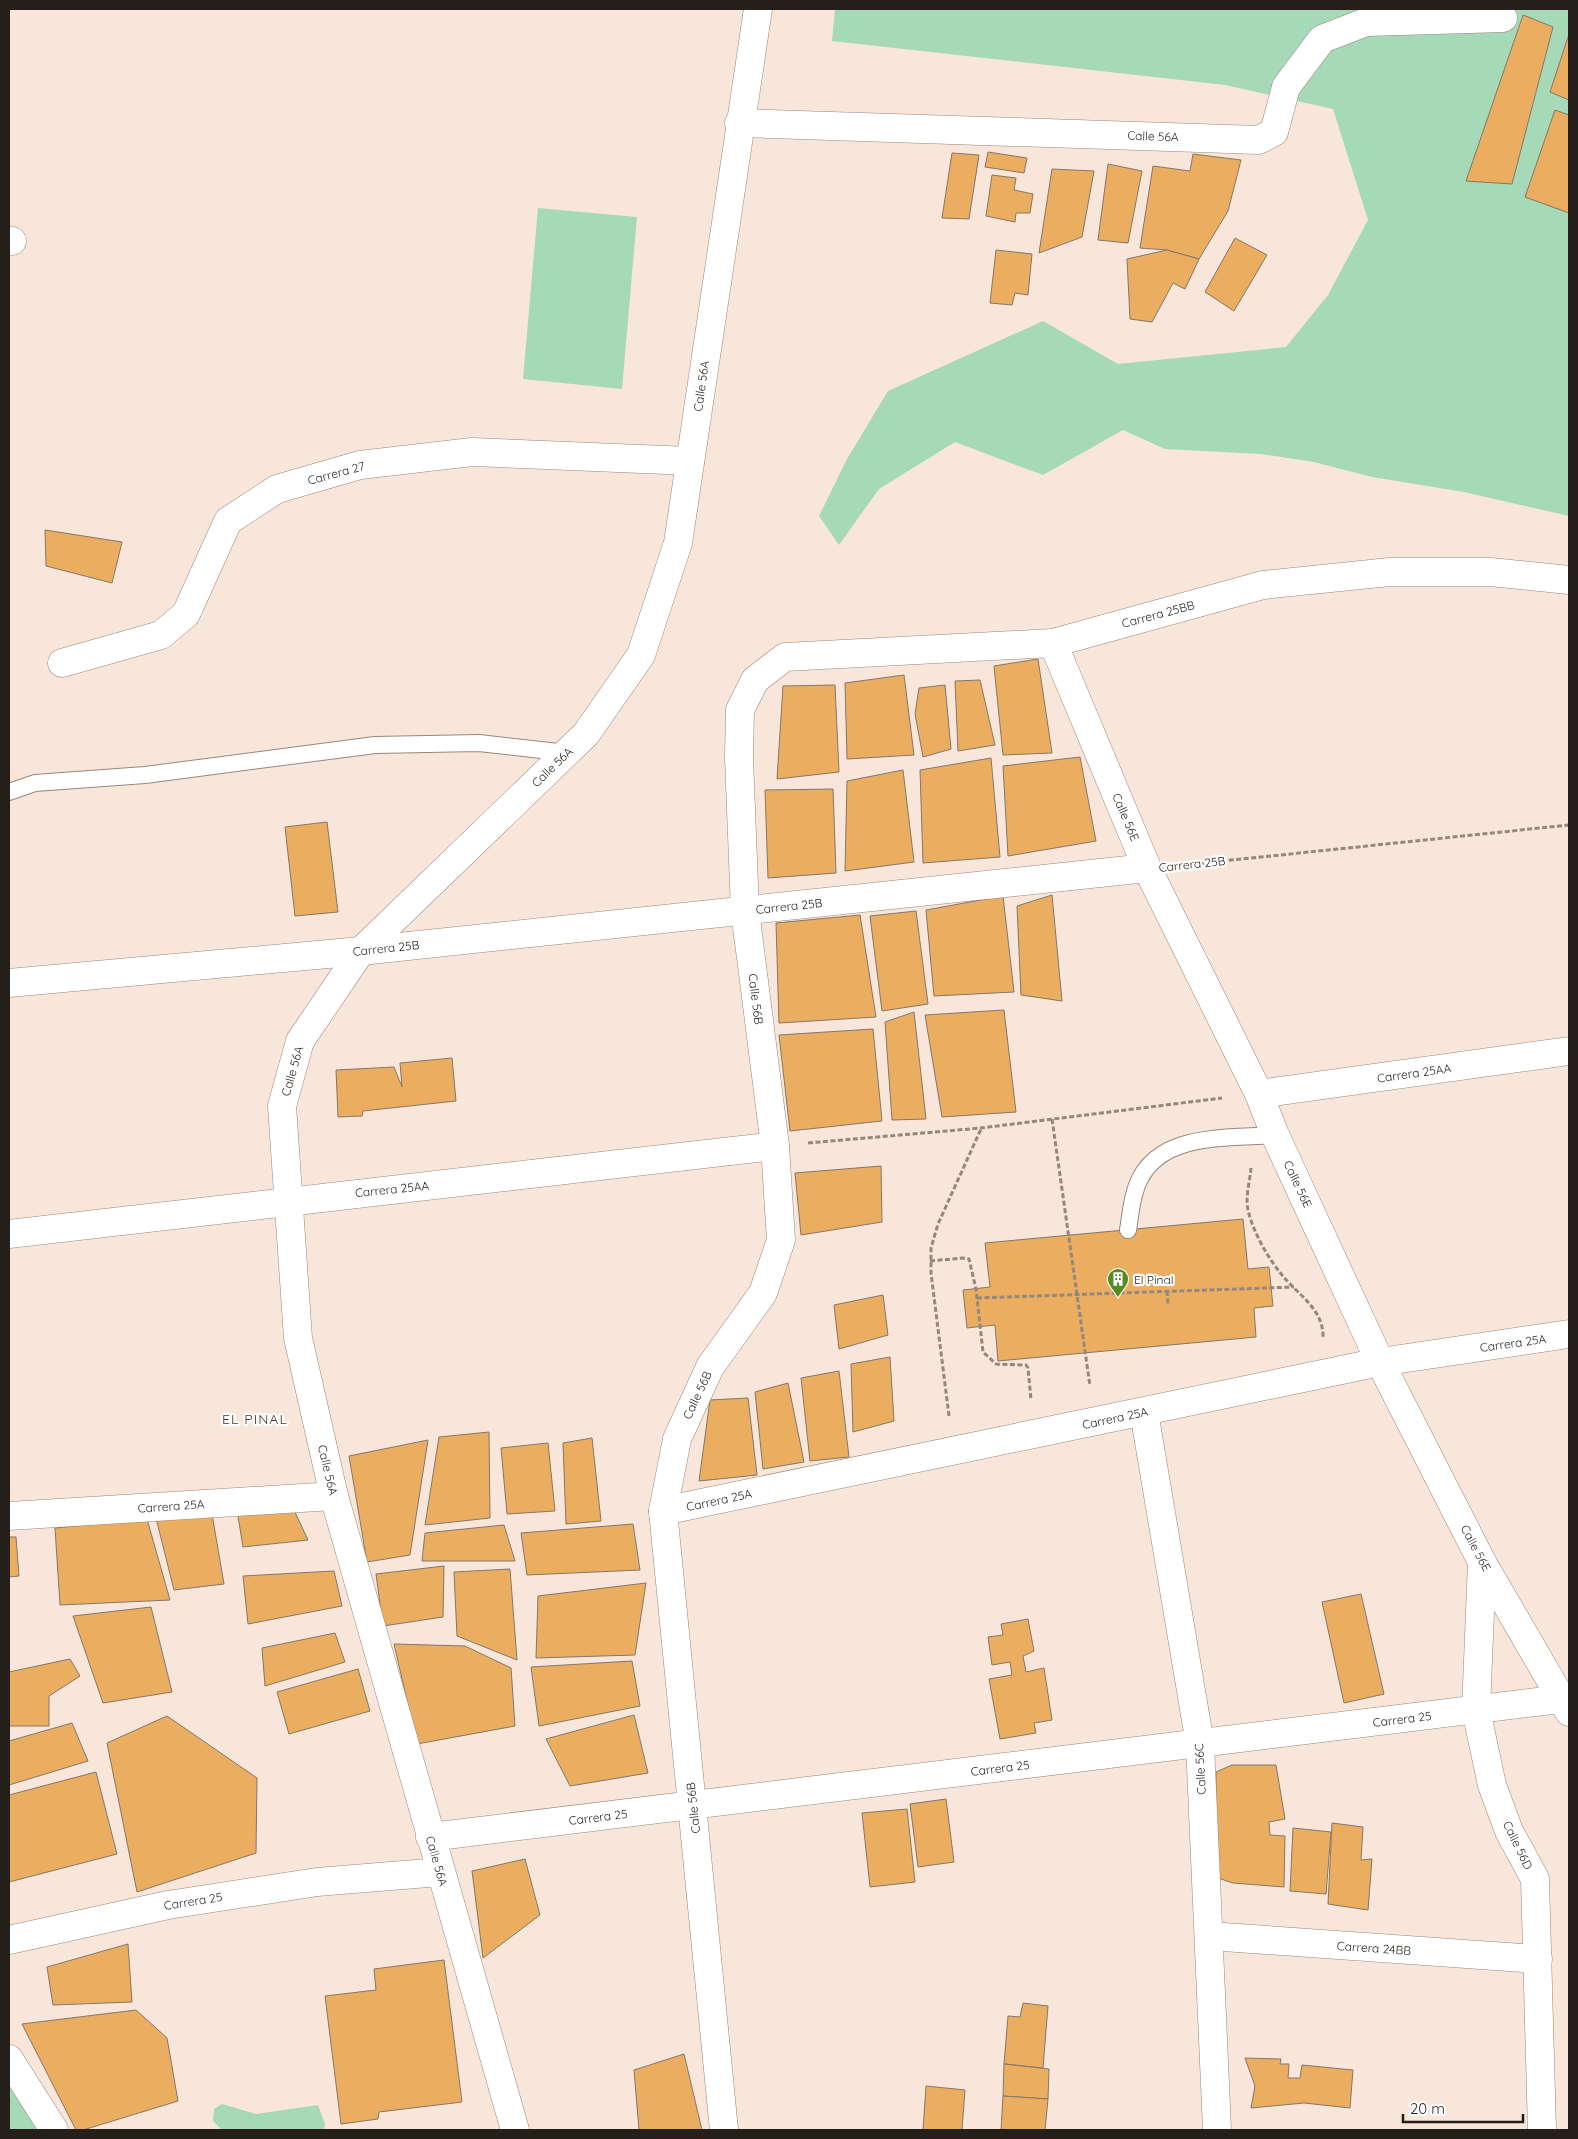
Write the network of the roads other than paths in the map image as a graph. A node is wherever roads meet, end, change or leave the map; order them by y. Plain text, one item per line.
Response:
1 (758, 9) edge
2 (1503, 18) dead end
3 (739, 123) junction
4 (690, 461) junction
5 (1569, 580) edge
6 (1053, 642) junction
7 (62, 663) dead end
8 (755, 680) joint
9 (567, 753) junction
10 (9, 792) edge
11 (1147, 868) junction
12 (745, 911) junction
13 (361, 951) junction
14 (9, 984) edge
15 (1569, 1051) edge
16 (1259, 1094) junction
17 (1275, 1135) junction
18 (775, 1146) junction
19 (288, 1200) junction
20 (1128, 1230) dead end
21 (9, 1234) edge
22 (1569, 1334) edge
23 (1380, 1362) junction
24 (1144, 1412) junction
25 (334, 1496) junction
26 (663, 1511) junction
27 (9, 1516) edge
28 (1482, 1562) junction
29 (1567, 1703) edge
30 (1476, 1710) junction
31 (1200, 1744) junction
32 (693, 1806) junction
33 (430, 1837) junction
34 (440, 1872) junction
35 (1209, 1936) junction
36 (9, 1940) edge
37 (1538, 1959) junction
38 (9, 2059) edge
39 (54, 2130) edge
40 (515, 2130) edge
41 (724, 2130) edge
42 (1217, 2130) edge
43 (1542, 2130) edge

1 - 3 street, Calle 56A
2 - 3 street, Calle 56A
3 - 4 street, Calle 56A
4 - 7 street, Carrera 27
4 - 9 street, Calle 56A
5 - 6 street, Carrera 25BB
6 - 8 street, Carrera 25BB
6 - 11 street, Calle 56E
8 - 12 street, Calle 56B
9 - 10 lane
9 - 13 street, Calle 56A
11 - 12 street, Carrera 25B
11 - 16 street, Calle 56E
12 - 13 street, Carrera 25B
12 - 18 street, Calle 56B
13 - 14 street, Carrera 25B
13 - 19 street, Calle 56A
15 - 16 street, Carrera 25AA
16 - 17 street, Calle 56E
17 - 20 lane
17 - 23 street, Calle 56E
18 - 19 street, Carrera 25AA
18 - 26 street, Calle 56B
19 - 21 street, Carrera 25AA
19 - 25 street, Calle 56A
22 - 23 street, Carrera 25A
23 - 24 street, Carrera 25A
23 - 28 street, Calle 56E
24 - 26 street, Carrera 25A
24 - 31 street, Calle 56C
25 - 27 street, Carrera 25A
25 - 33 street, Calle 56A
26 - 32 street, Calle 56B
28 - 29 street, Calle 56E
28 - 30 street, Calle 56D
29 - 30 street, Carrera 25
30 - 31 street, Carrera 25
30 - 37 street, Calle 56D
31 - 32 street, Carrera 25
31 - 35 street, Calle 56C
32 - 33 street, Carrera 25
32 - 41 street, Calle 56B
33 - 34 street, Calle 56A
34 - 36 street, Carrera 25
34 - 40 street, Calle 56A
35 - 37 street, Carrera 24BB
35 - 42 street, Calle 56C
37 - 43 street, Calle 56D
38 - 39 street

